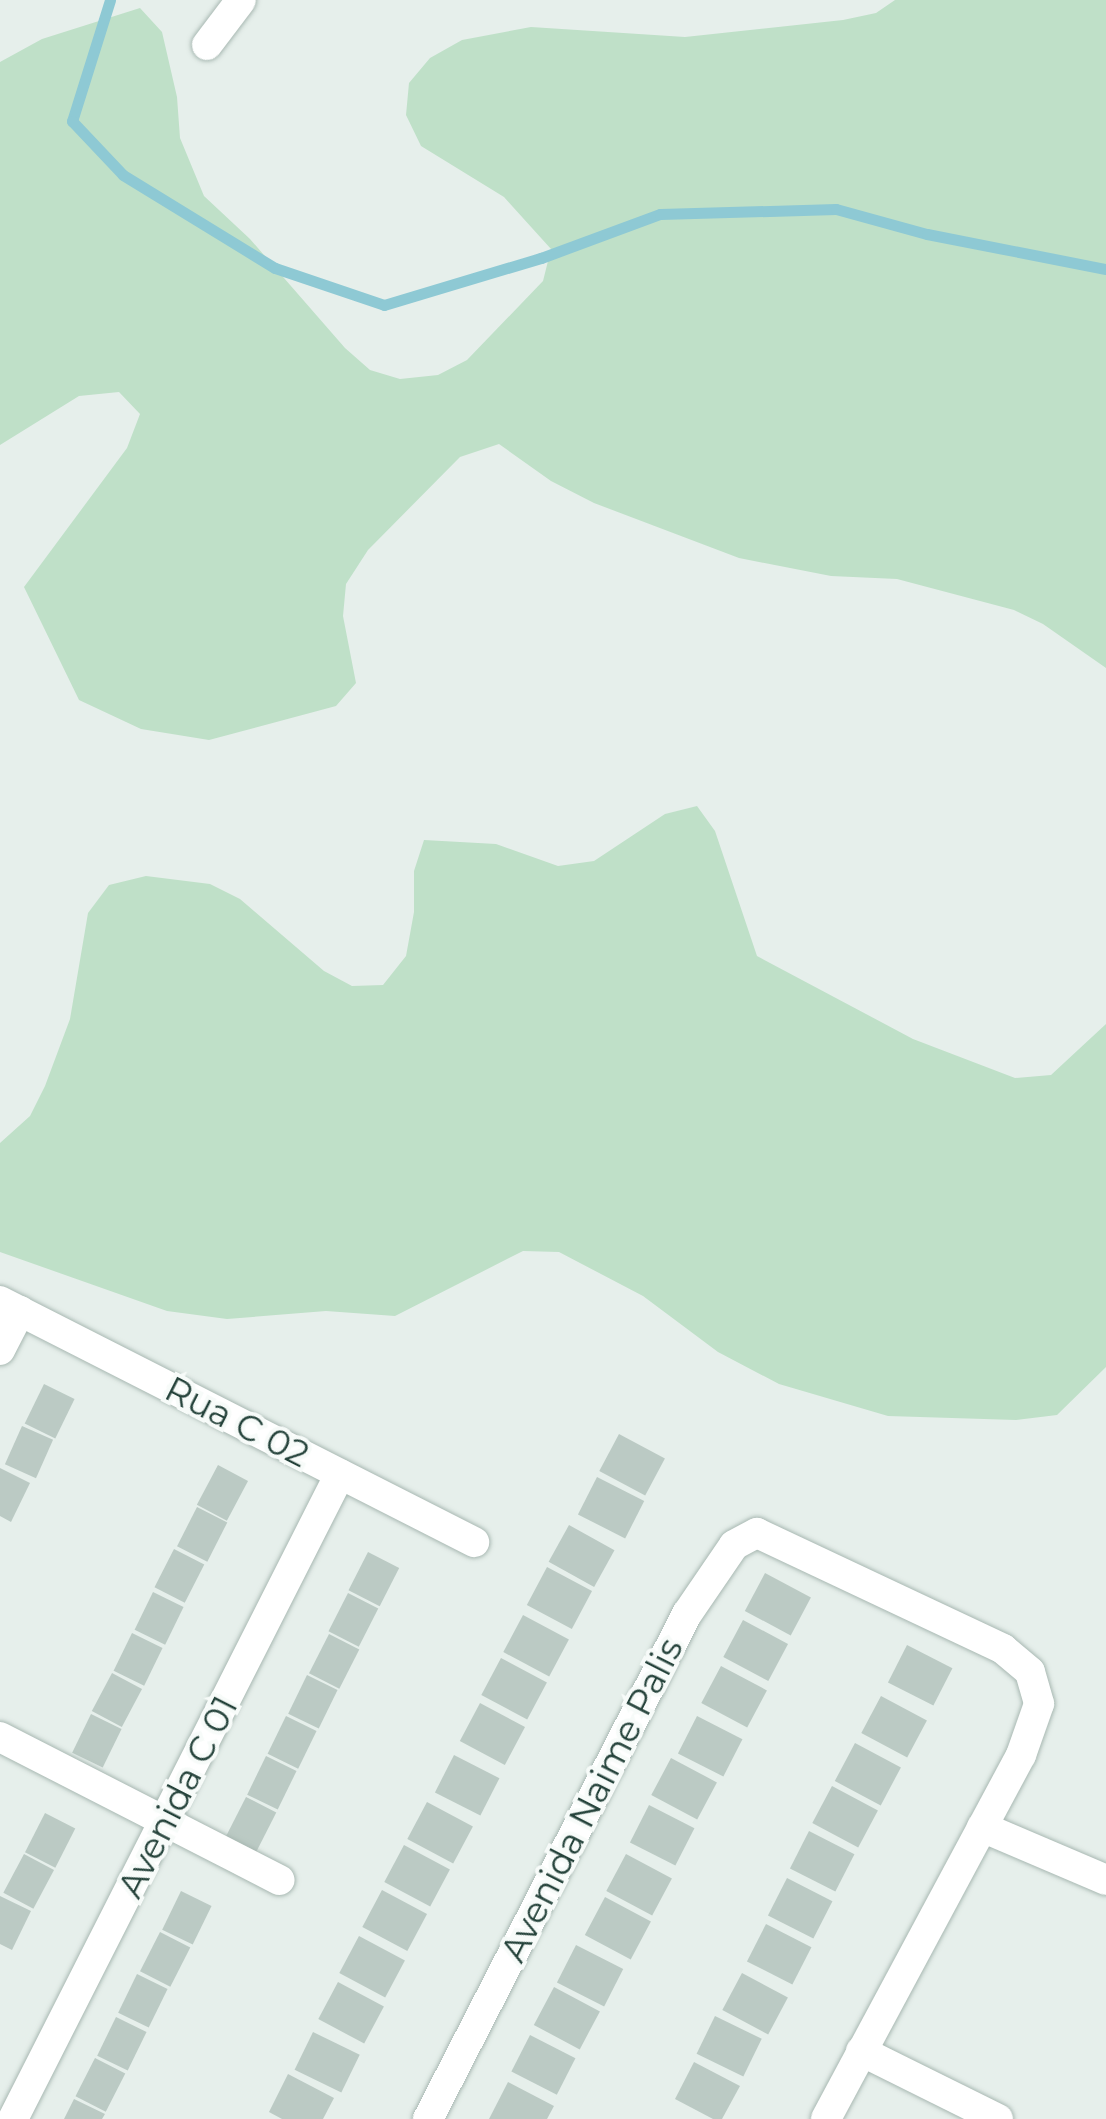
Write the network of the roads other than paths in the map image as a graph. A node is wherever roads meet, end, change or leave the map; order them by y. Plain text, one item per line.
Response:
1 (241, 0) edge
2 (207, 46) dead end
3 (10, 1306) edge
4 (0, 1350) edge
5 (340, 1474) junction
6 (474, 1542) dead end
7 (0, 1737) edge
8 (166, 1822) junction
9 (982, 1827) junction
10 (279, 1880) dead end
11 (1106, 1880) edge
12 (862, 2051) junction
13 (13, 2119) edge
14 (428, 2119) edge
15 (826, 2119) edge
16 (998, 2119) edge

1 - 2 street
3 - 4 street
3 - 5 street, Rua C 02
5 - 6 street, Rua C 02
5 - 8 street, Avenida C 01
7 - 8 street
8 - 10 street
8 - 13 street, Avenida C 01
9 - 11 street
9 - 12 street
9 - 14 street, Avenida Naime Palis
12 - 15 street
12 - 16 street

